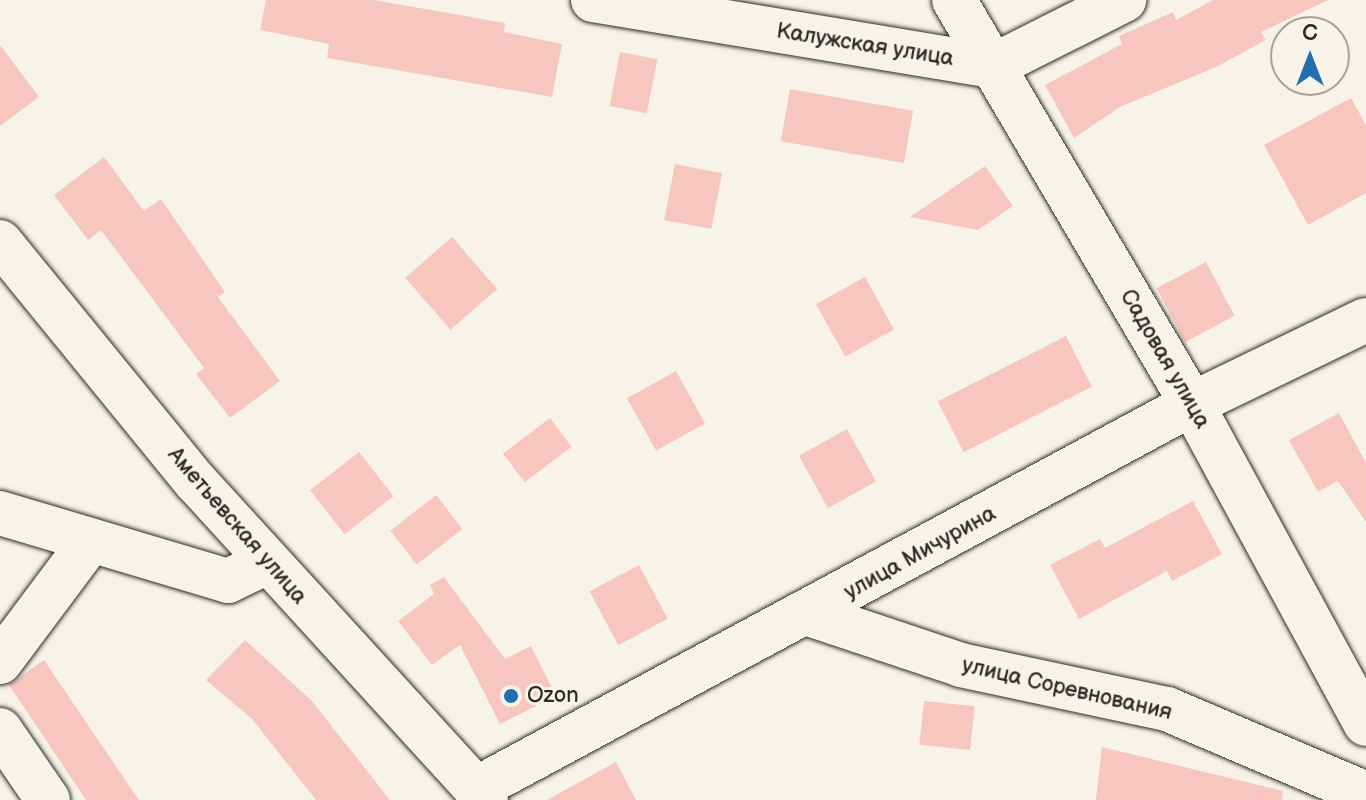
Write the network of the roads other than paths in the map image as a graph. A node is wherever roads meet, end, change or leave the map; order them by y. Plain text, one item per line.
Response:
1 (593, 0) edge
2 (954, 0) edge
3 (1124, 0) edge
4 (993, 66) junction
5 (0, 242) edge
6 (1366, 320) edge
7 (1192, 404) junction
8 (0, 513) edge
9 (89, 543) junction
10 (267, 562) junction
11 (809, 614) junction
12 (0, 662) edge
13 (1366, 724) edge
14 (0, 730) edge
15 (481, 794) edge
16 (1366, 794) edge
17 (48, 800) edge

1 - 4 street, Калужская улица
2 - 4 street, Садовая улица
3 - 4 street
4 - 7 street, Садовая улица
5 - 10 street, Аметьевская улица
6 - 7 street, улица Мичурина
7 - 11 street, улица Мичурина
7 - 13 street, Садовая улица
8 - 9 street
9 - 10 street
9 - 12 street
10 - 15 street, Аметьевская улица
11 - 15 street, улица Мичурина
11 - 16 street, улица Соревнования
14 - 17 street

